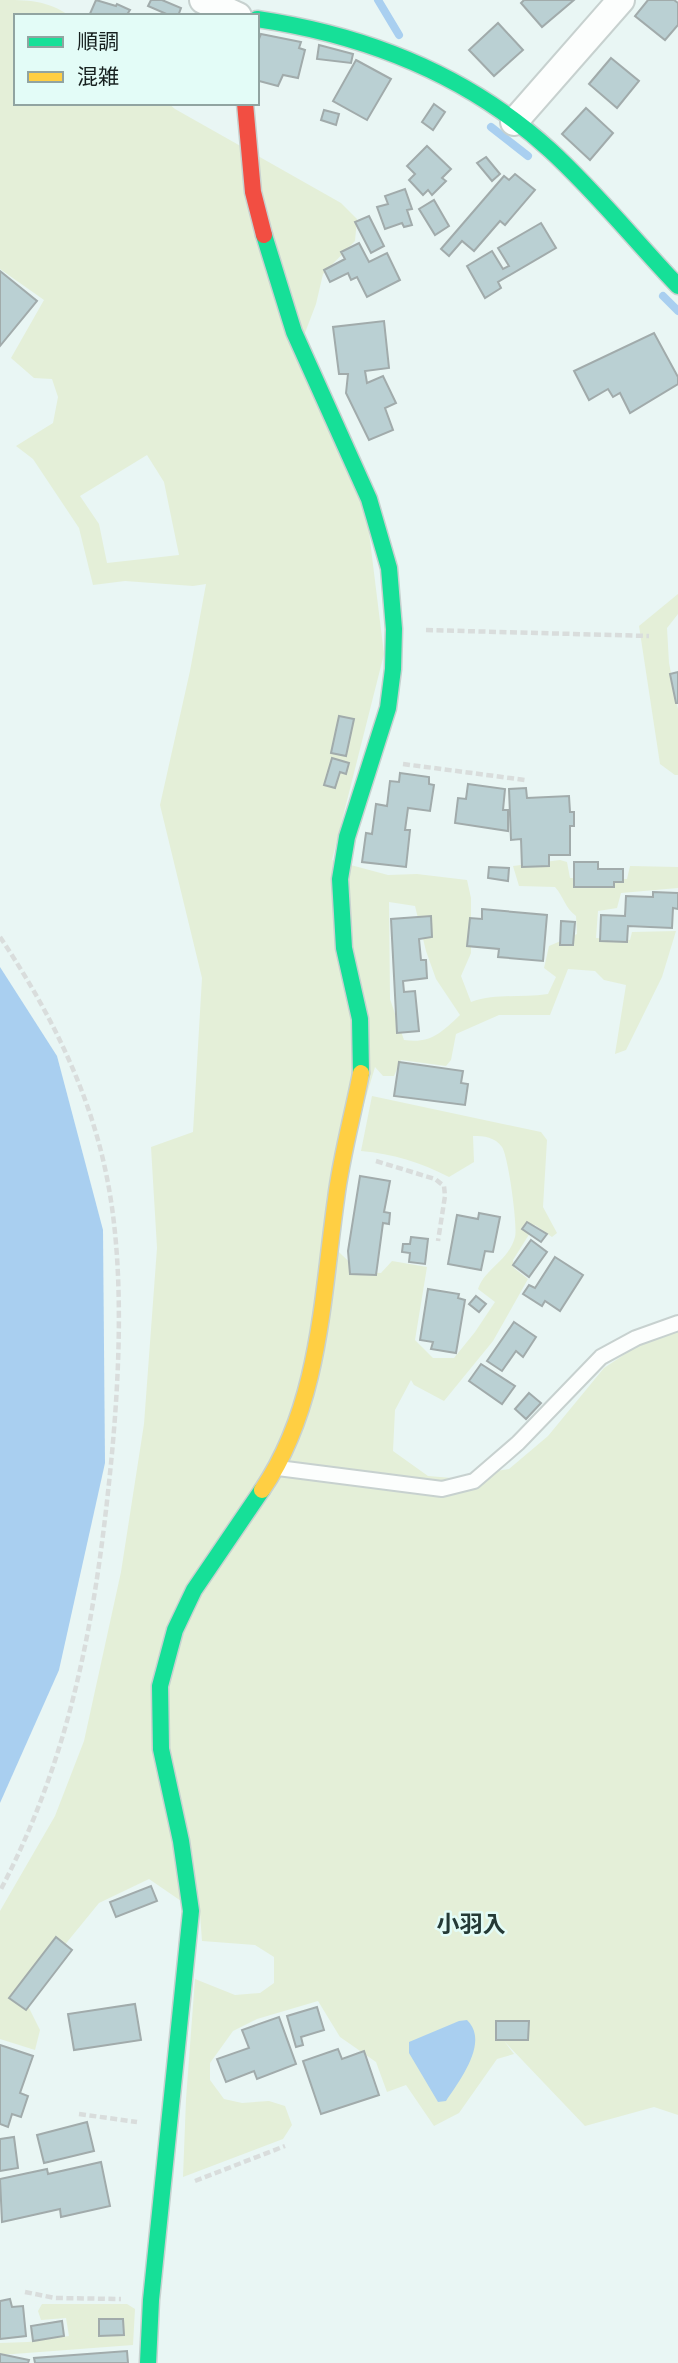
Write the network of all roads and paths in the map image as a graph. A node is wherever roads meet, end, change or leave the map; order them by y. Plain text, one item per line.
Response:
1 (203, 0) edge
2 (621, 0) edge
3 (234, 14) edge
4 (259, 19) edge
5 (245, 105) edge
6 (514, 122) junction
7 (678, 286) edge
8 (394, 629) junction
9 (649, 636) dead end
10 (371, 760) junction
11 (526, 780) dead end
12 (0, 937) edge
13 (345, 1155) junction
14 (438, 1241) dead end
15 (678, 1323) edge
16 (277, 1468) junction
17 (0, 1891) edge
18 (79, 2114) dead end
19 (170, 2126) junction
20 (285, 2146) dead end
21 (163, 2193) junction
22 (24, 2292) dead end
23 (151, 2300) junction
24 (148, 2363) edge

1 - 3 street
2 - 6 street
4 - 6 street
5 - 8 street
6 - 7 street
8 - 9 path
8 - 10 street
10 - 11 path
10 - 13 street
12 - 17 path
13 - 14 path
13 - 16 street
15 - 16 lane
16 - 19 street
18 - 19 path
19 - 21 street
20 - 21 path
21 - 23 street
22 - 23 path
23 - 24 street

